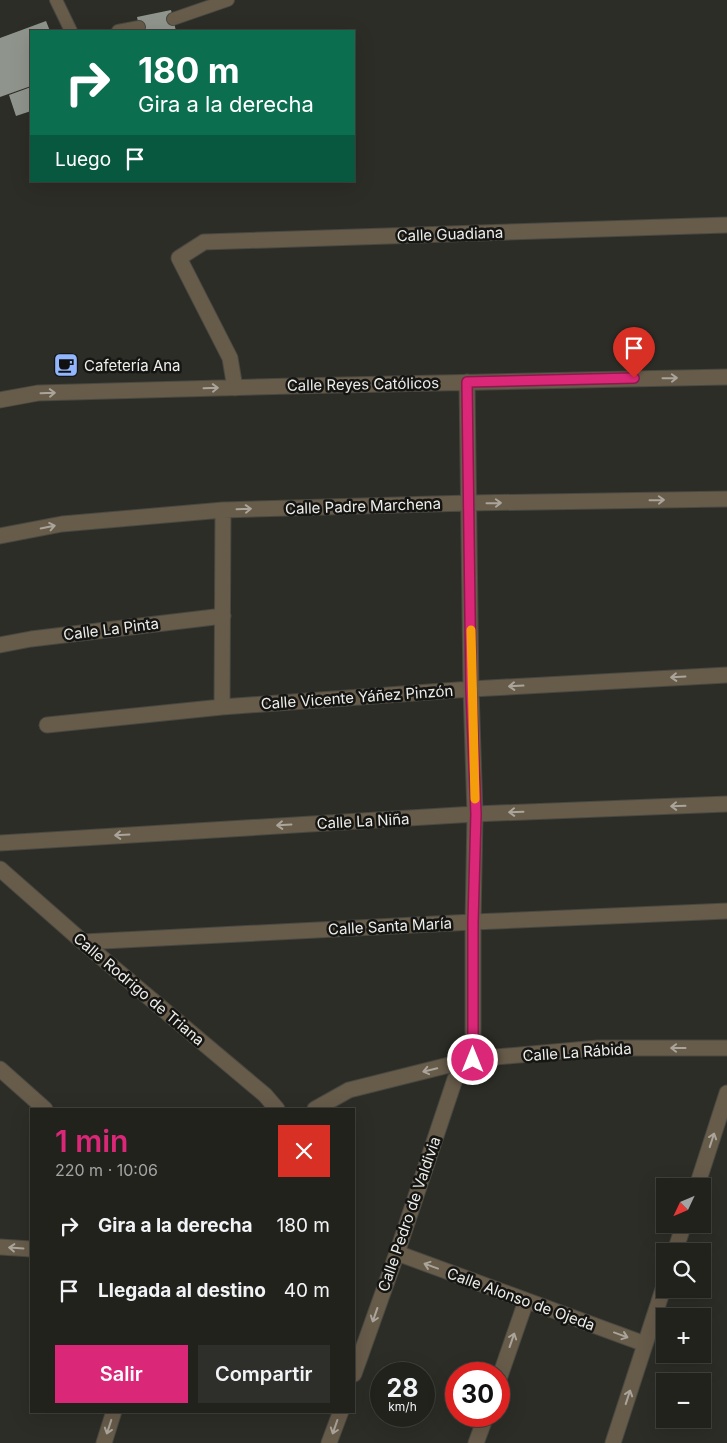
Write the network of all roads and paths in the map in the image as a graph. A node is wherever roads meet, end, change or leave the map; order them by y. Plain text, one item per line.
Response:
1 (56, 0) edge
2 (228, 0) edge
3 (173, 19) dead end
4 (139, 27) dead end
5 (71, 30) edge
6 (123, 30) edge
7 (727, 225) edge
8 (727, 377) edge
9 (467, 382) junction
10 (235, 388) junction
11 (0, 400) edge
12 (727, 499) edge
13 (469, 503) junction
14 (223, 510) junction
15 (0, 536) edge
16 (223, 616) junction
17 (0, 645) edge
18 (727, 675) edge
19 (471, 689) junction
20 (222, 706) junction
21 (47, 725) dead end
22 (727, 804) edge
23 (476, 814) junction
24 (0, 843) edge
25 (0, 869) edge
26 (727, 911) edge
27 (473, 922) junction
28 (83, 942) junction
29 (727, 1048) edge
30 (473, 1060) junction
31 (0, 1070) edge
32 (727, 1093) edge
33 (44, 1108) edge
34 (276, 1108) edge
35 (317, 1108) edge
36 (700, 1178) edge
37 (0, 1247) edge
38 (30, 1249) edge
39 (397, 1253) junction
40 (660, 1298) edge
41 (526, 1301) junction
42 (645, 1344) junction
43 (505, 1362) edge
44 (355, 1371) edge
45 (113, 1413) edge
46 (340, 1413) edge
47 (482, 1427) edge
48 (104, 1443) edge
49 (330, 1443) edge
50 (476, 1443) edge
51 (613, 1443) edge

1 - 5 lane
2 - 3 lane
4 - 6 lane
7 - 10 street, Calle Guadiana
9 -> 8 street, Calle Reyes Católicos
9 - 10 street, Calle Reyes Católicos
9 - 13 street
11 -> 10 street, Calle Reyes Católicos
13 -> 12 street, Calle Padre Marchena
14 -> 13 street, Calle Padre Marchena
13 - 19 street
15 -> 14 street, Calle Padre Marchena
14 - 16 street
16 - 17 street, Calle La Pinta
16 - 20 street
18 -> 19 street, Calle Vicente Yáñez Pinzón
19 - 20 street, Calle Vicente Yáñez Pinzón
19 - 23 street
20 - 21 street, Calle Vicente Yáñez Pinzón
22 -> 23 street, Calle La Niña
23 -> 24 street, Calle La Niña
23 - 27 street
25 - 28 street, Calle Rodrigo de Triana
26 - 27 street, Calle Santa María
27 - 28 street, Calle Santa María
27 - 30 street
28 - 34 street, Calle Rodrigo de Triana
29 -> 30 street, Calle La Rábida
30 -> 35 street, Calle La Rábida
30 - 39 street, Calle Pedro de Valdivia
31 - 33 street
36 -> 32 street
38 -> 37 street
41 -> 39 street, Calle Alonso de Ojeda
39 -> 44 street, Calle Pedro de Valdivia
40 - 42 street
41 -> 42 street, Calle Alonso de Ojeda
43 -> 41 street
51 -> 42 street
45 -> 48 street
46 -> 49 street
47 - 50 street

